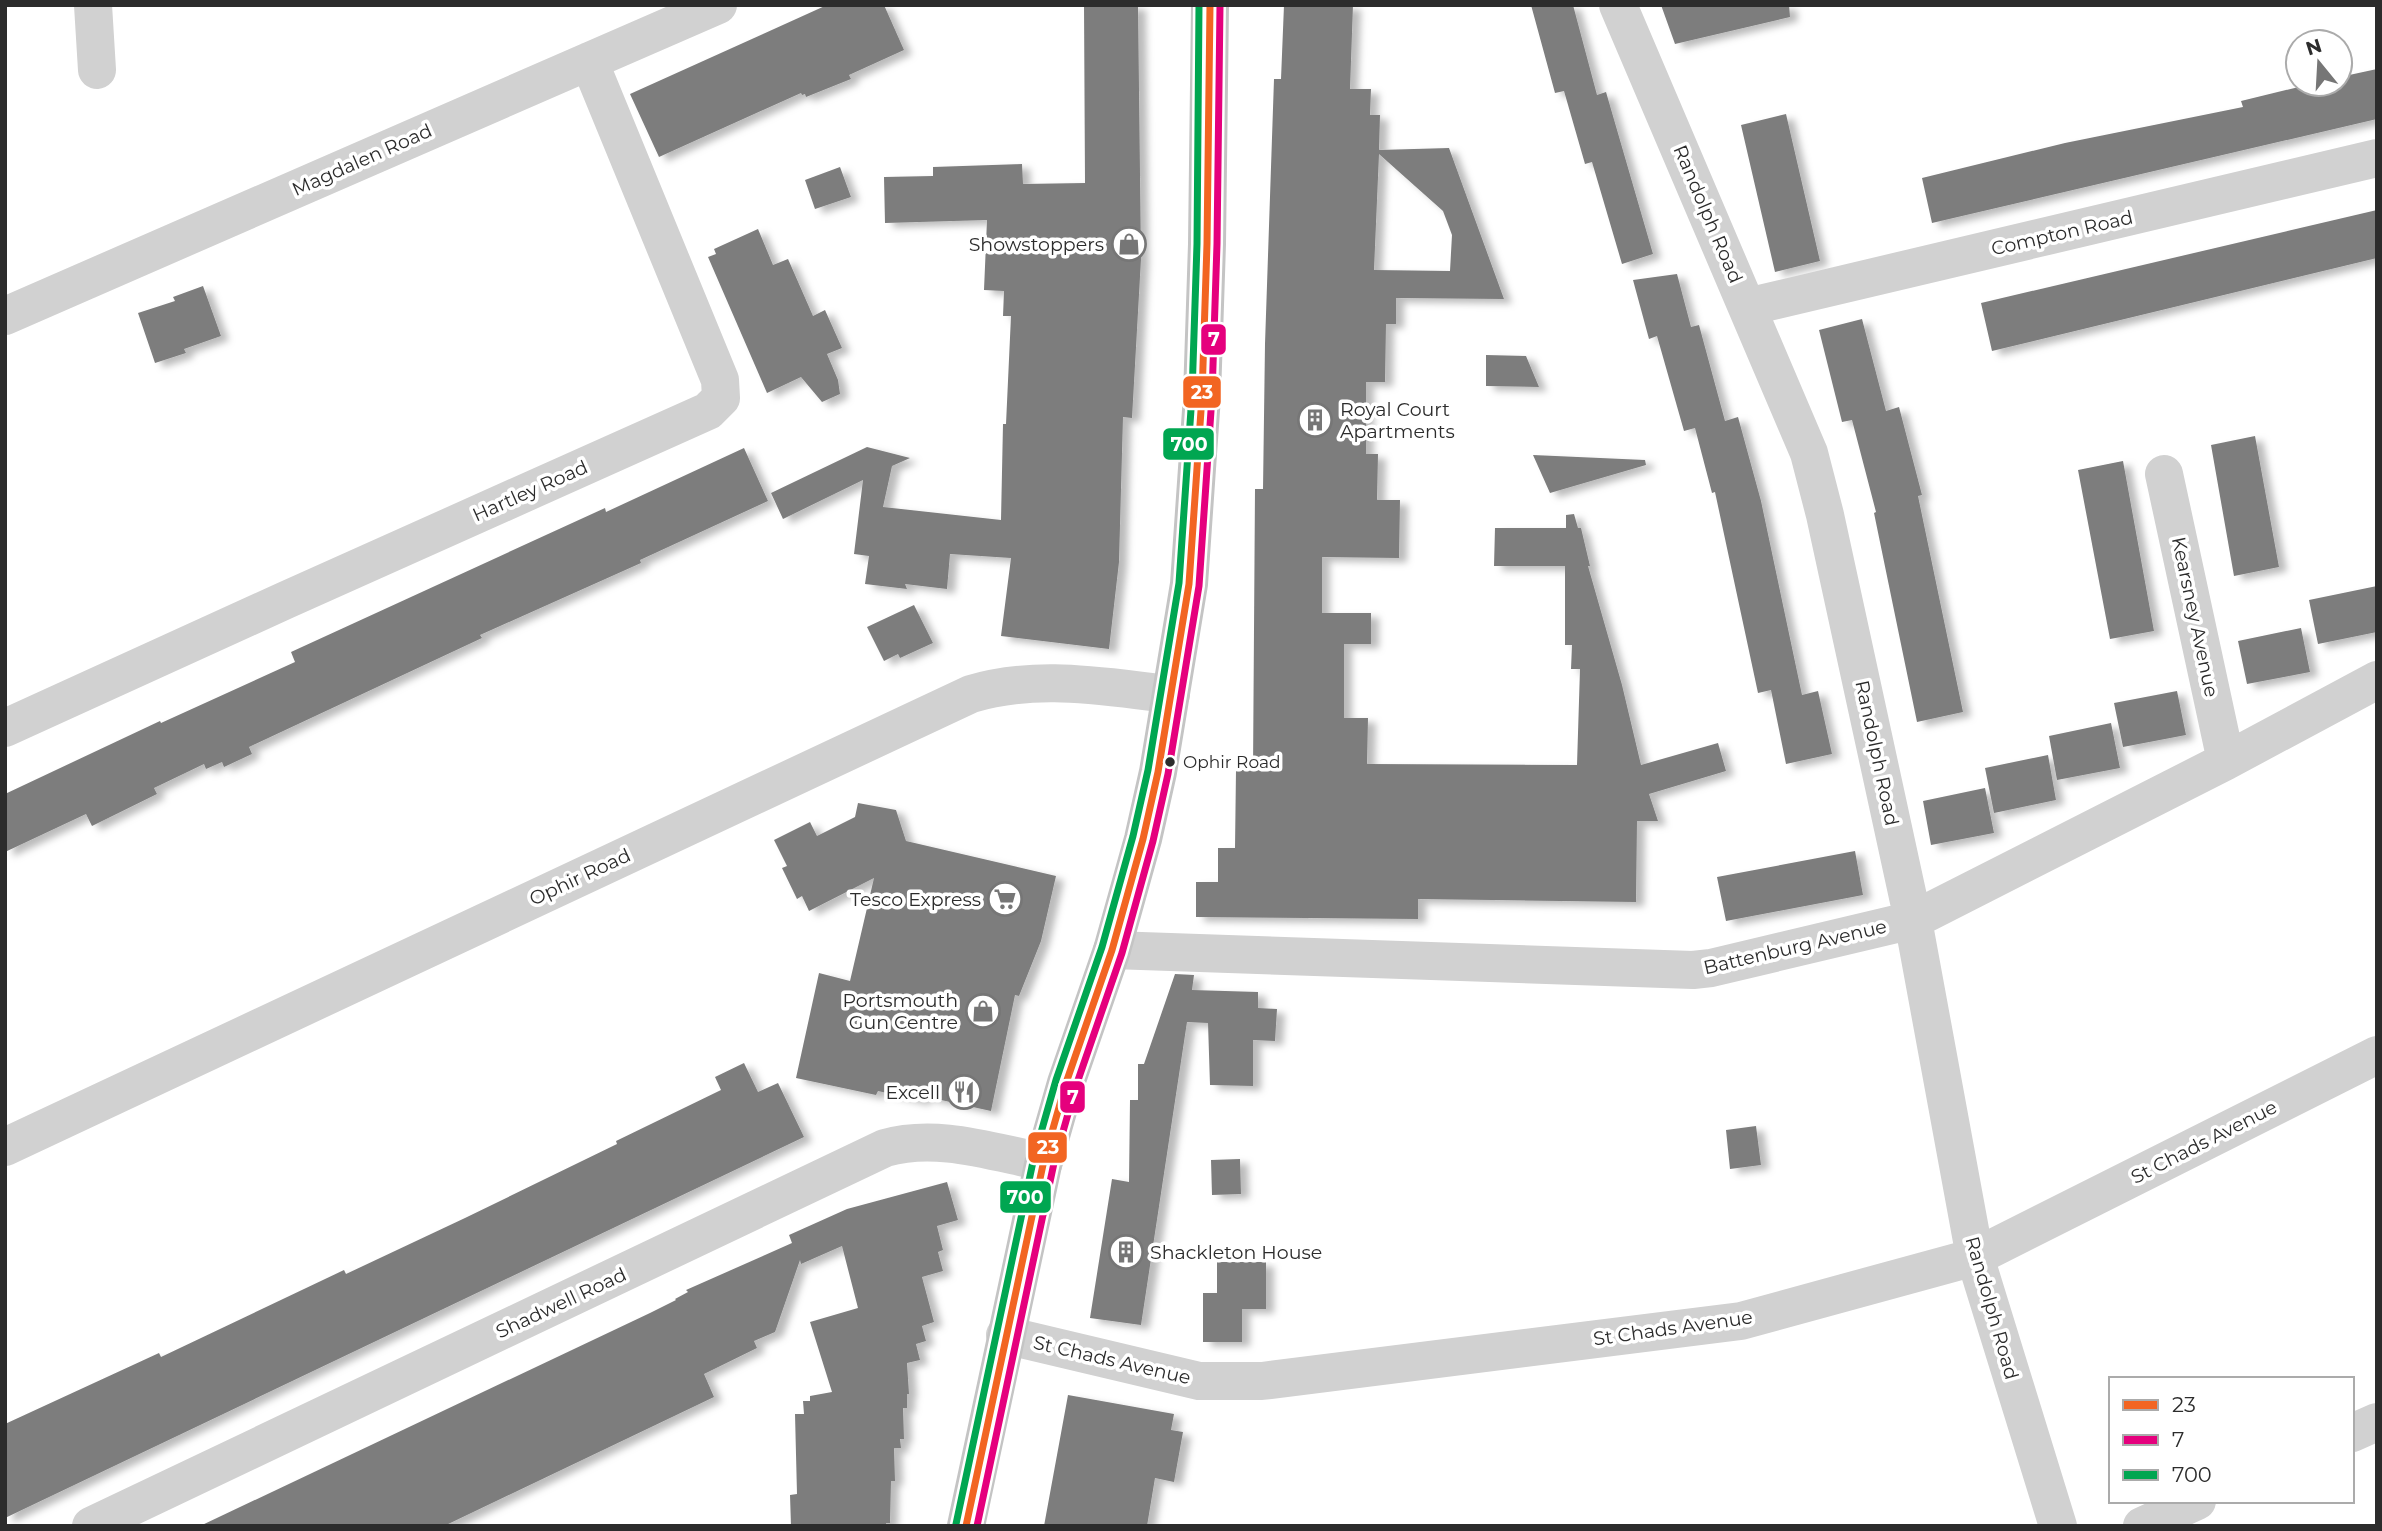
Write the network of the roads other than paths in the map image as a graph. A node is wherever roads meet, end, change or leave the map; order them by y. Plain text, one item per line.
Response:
1 (93, 5) edge
2 (718, 5) edge
3 (1210, 5) edge
4 (1618, 5) edge
5 (589, 61) junction
6 (97, 71) dead end
7 (2377, 158) edge
8 (1747, 307) junction
9 (5, 316) edge
10 (2164, 474) dead end
11 (2377, 680) edge
12 (1171, 694) junction
13 (5, 728) edge
14 (2226, 761) junction
15 (1913, 920) junction
16 (1112, 950) junction
17 (2377, 1055) edge
18 (5, 1147) edge
19 (1044, 1162) junction
20 (1975, 1257) junction
21 (1005, 1335) junction
22 (2377, 1422) edge
23 (2354, 1432) edge
24 (2193, 1503) edge
25 (91, 1526) edge
26 (966, 1526) edge
27 (2058, 1526) edge
28 (2142, 1526) edge

1 - 6 street
2 - 5 street, Magdalen Road
3 - 12 main road
4 - 8 street, Randolph Road
5 - 9 street, Magdalen Road
5 - 13 street, Hartley Road
7 - 8 street, Compton Road
8 - 15 street, Randolph Road
10 - 14 street, Kearsney Avenue
11 - 14 street, Battenburg Avenue
12 - 16 main road
12 - 18 street, Ophir Road
14 - 15 street, Battenburg Avenue
15 - 16 street, Battenburg Avenue
15 - 20 street, Randolph Road
16 - 19 main road
17 - 20 street, St Chads Avenue
19 - 21 main road
19 - 25 street, Shadwell Road
20 - 21 street, St Chads Avenue
20 - 27 street, Randolph Road
21 - 26 main road
22 - 23 street
24 - 28 street

